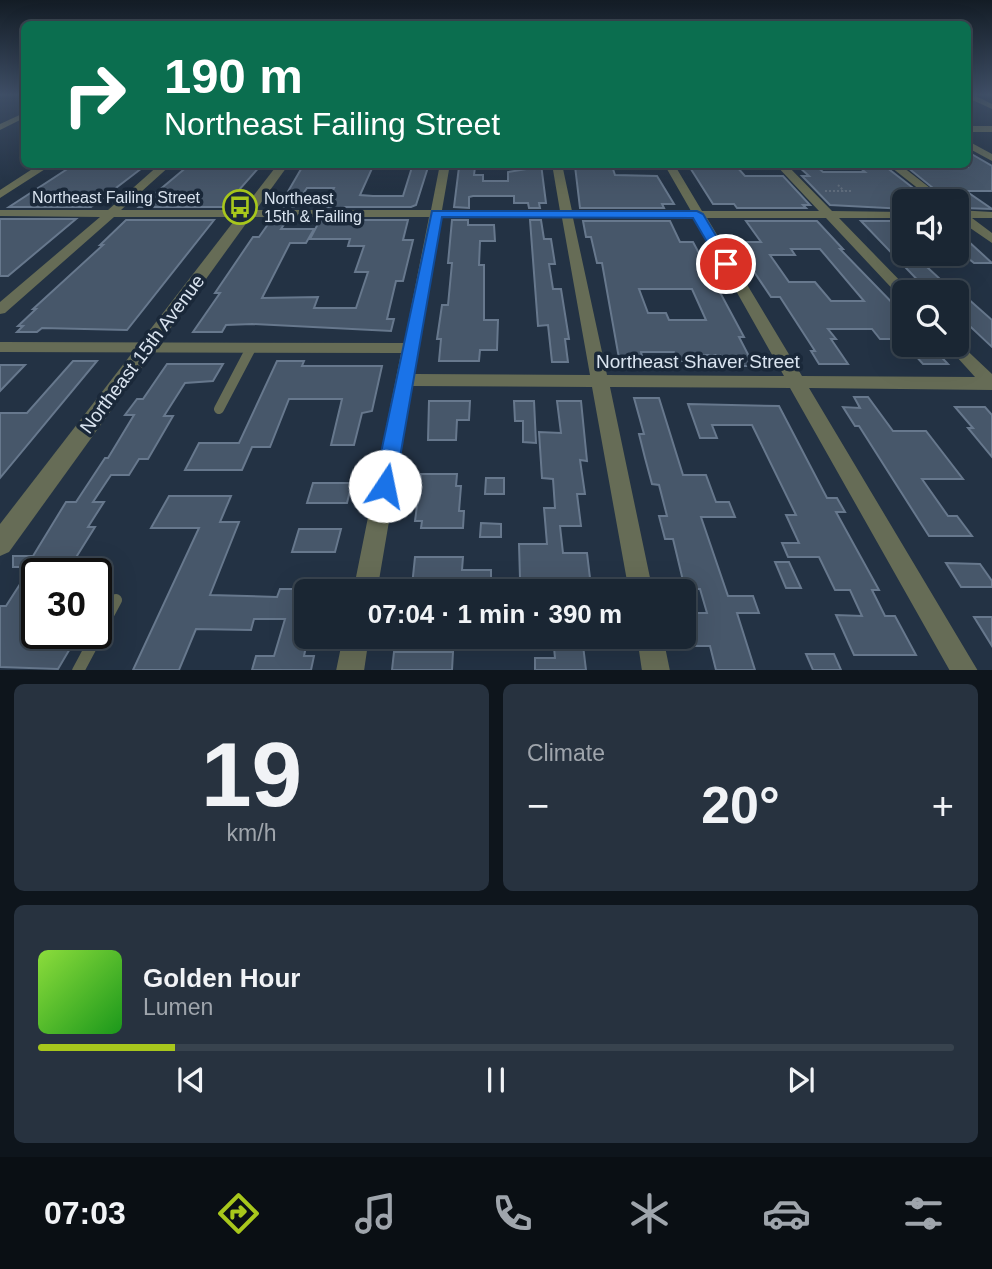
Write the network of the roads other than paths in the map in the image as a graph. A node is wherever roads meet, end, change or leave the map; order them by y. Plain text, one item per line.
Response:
1 (0, 127) edge
2 (21, 128) edge
3 (971, 129) edge
4 (992, 129) edge
5 (971, 146) edge
6 (992, 158) edge
7 (42, 168) edge
8 (162, 168) edge
9 (281, 168) edge
10 (444, 168) edge
11 (558, 168) edge
12 (671, 168) edge
13 (784, 168) edge
14 (897, 168) edge
15 (926, 189) edge
16 (0, 195) edge
17 (0, 213) edge
18 (111, 213) junction
19 (247, 213) junction
20 (436, 214) junction
21 (567, 214) junction
22 (697, 214) junction
23 (969, 214) edge
24 (828, 215) junction
25 (892, 215) edge
26 (992, 215) edge
27 (969, 222) edge
28 (992, 239) edge
29 (892, 281) edge
30 (0, 310) edge
31 (0, 347) edge
32 (147, 347) junction
33 (251, 348) junction
34 (410, 348) junction
35 (966, 357) edge
36 (405, 380) junction
37 (599, 382) junction
38 (796, 382) junction
39 (992, 383) edge
40 (219, 409) dead end
41 (0, 544) edge
42 (367, 579) edge
43 (638, 579) edge
44 (116, 600) dead end
45 (354, 649) edge
46 (652, 649) edge
47 (78, 670) edge
48 (350, 670) edge
49 (656, 670) edge
50 (965, 670) edge

1 - 2 street
3 - 4 street
5 - 6 street
7 - 16 street
8 - 18 street
9 - 19 street, Northeast 15th Avenue
10 - 20 street
11 - 21 street
12 - 22 street
13 - 24 street
14 - 15 street
17 - 18 street, Northeast Failing Street
18 - 19 street, Northeast Failing Street
18 - 30 street
19 - 20 street, Northeast Failing Street
19 - 32 street, Northeast 15th Avenue
20 - 21 street, Northeast Failing Street
20 - 34 street
21 - 22 street, Northeast Failing Street
21 - 37 street
22 - 24 street, Northeast Failing Street
22 - 38 street
23 - 26 street
24 - 25 street, Northeast Failing Street
24 - 29 street
27 - 28 street
31 - 32 street
32 - 33 street
32 - 41 street, Northeast 15th Avenue
33 - 34 street
33 - 40 lane
34 - 36 street
35 - 39 street
36 - 37 street, Northeast Shaver Street
36 - 42 street
37 - 38 street, Northeast Shaver Street
37 - 43 street
38 - 39 street, Northeast Shaver Street
38 - 50 street
44 - 47 lane
45 - 48 street
46 - 49 street

